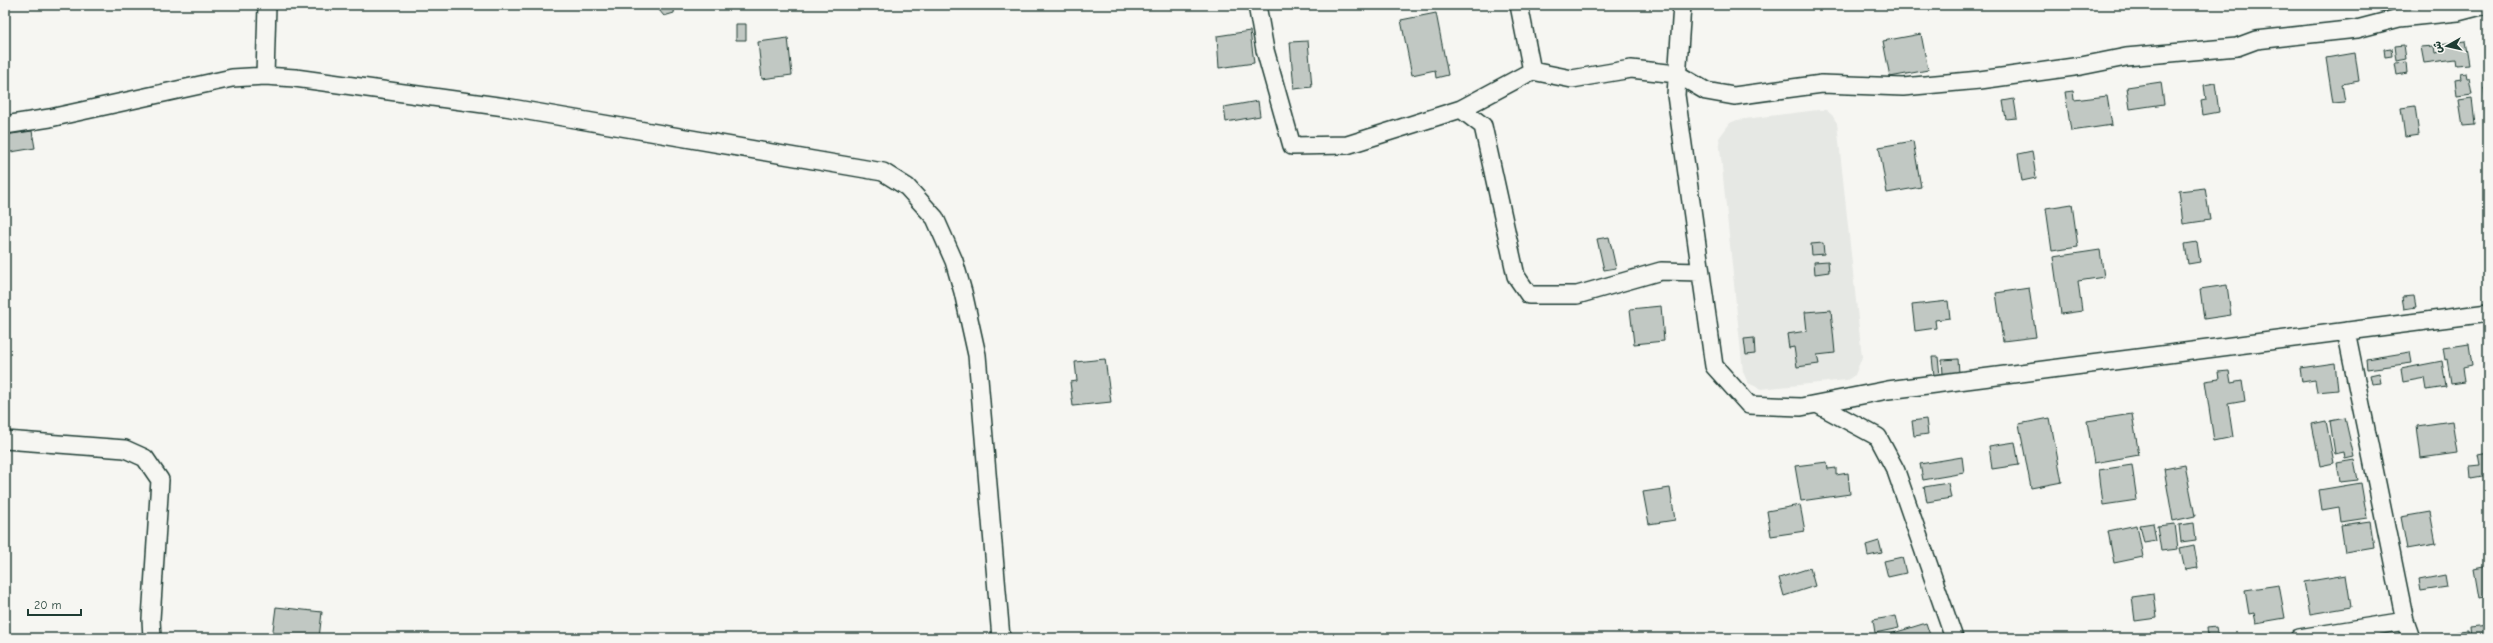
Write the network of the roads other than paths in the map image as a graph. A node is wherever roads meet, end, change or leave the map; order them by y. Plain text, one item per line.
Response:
1 (267, 5) edge
2 (1257, 5) edge
3 (1519, 5) edge
4 (1682, 5) edge
5 (2485, 5) edge
6 (1532, 71) junction
7 (1677, 74) junction
8 (265, 76) junction
9 (1461, 109) junction
10 (5, 125) edge
11 (1700, 272) junction
12 (2488, 313) edge
13 (2346, 331) junction
14 (1817, 404) junction
15 (5, 440) edge
16 (2406, 621) junction
17 (152, 638) edge
18 (1001, 638) edge
19 (1954, 638) edge
20 (2299, 638) edge
21 (2411, 638) edge

1 - 8 street
2 - 9 street
3 - 6 street
4 - 7 street
5 - 7 street
6 - 7 street
6 - 9 street
7 - 11 street
8 - 10 street
8 - 18 street
9 - 11 street
11 - 14 street
12 - 13 street
13 - 14 street
13 - 16 street
14 - 19 street
15 - 17 street
16 - 20 street
16 - 21 street

